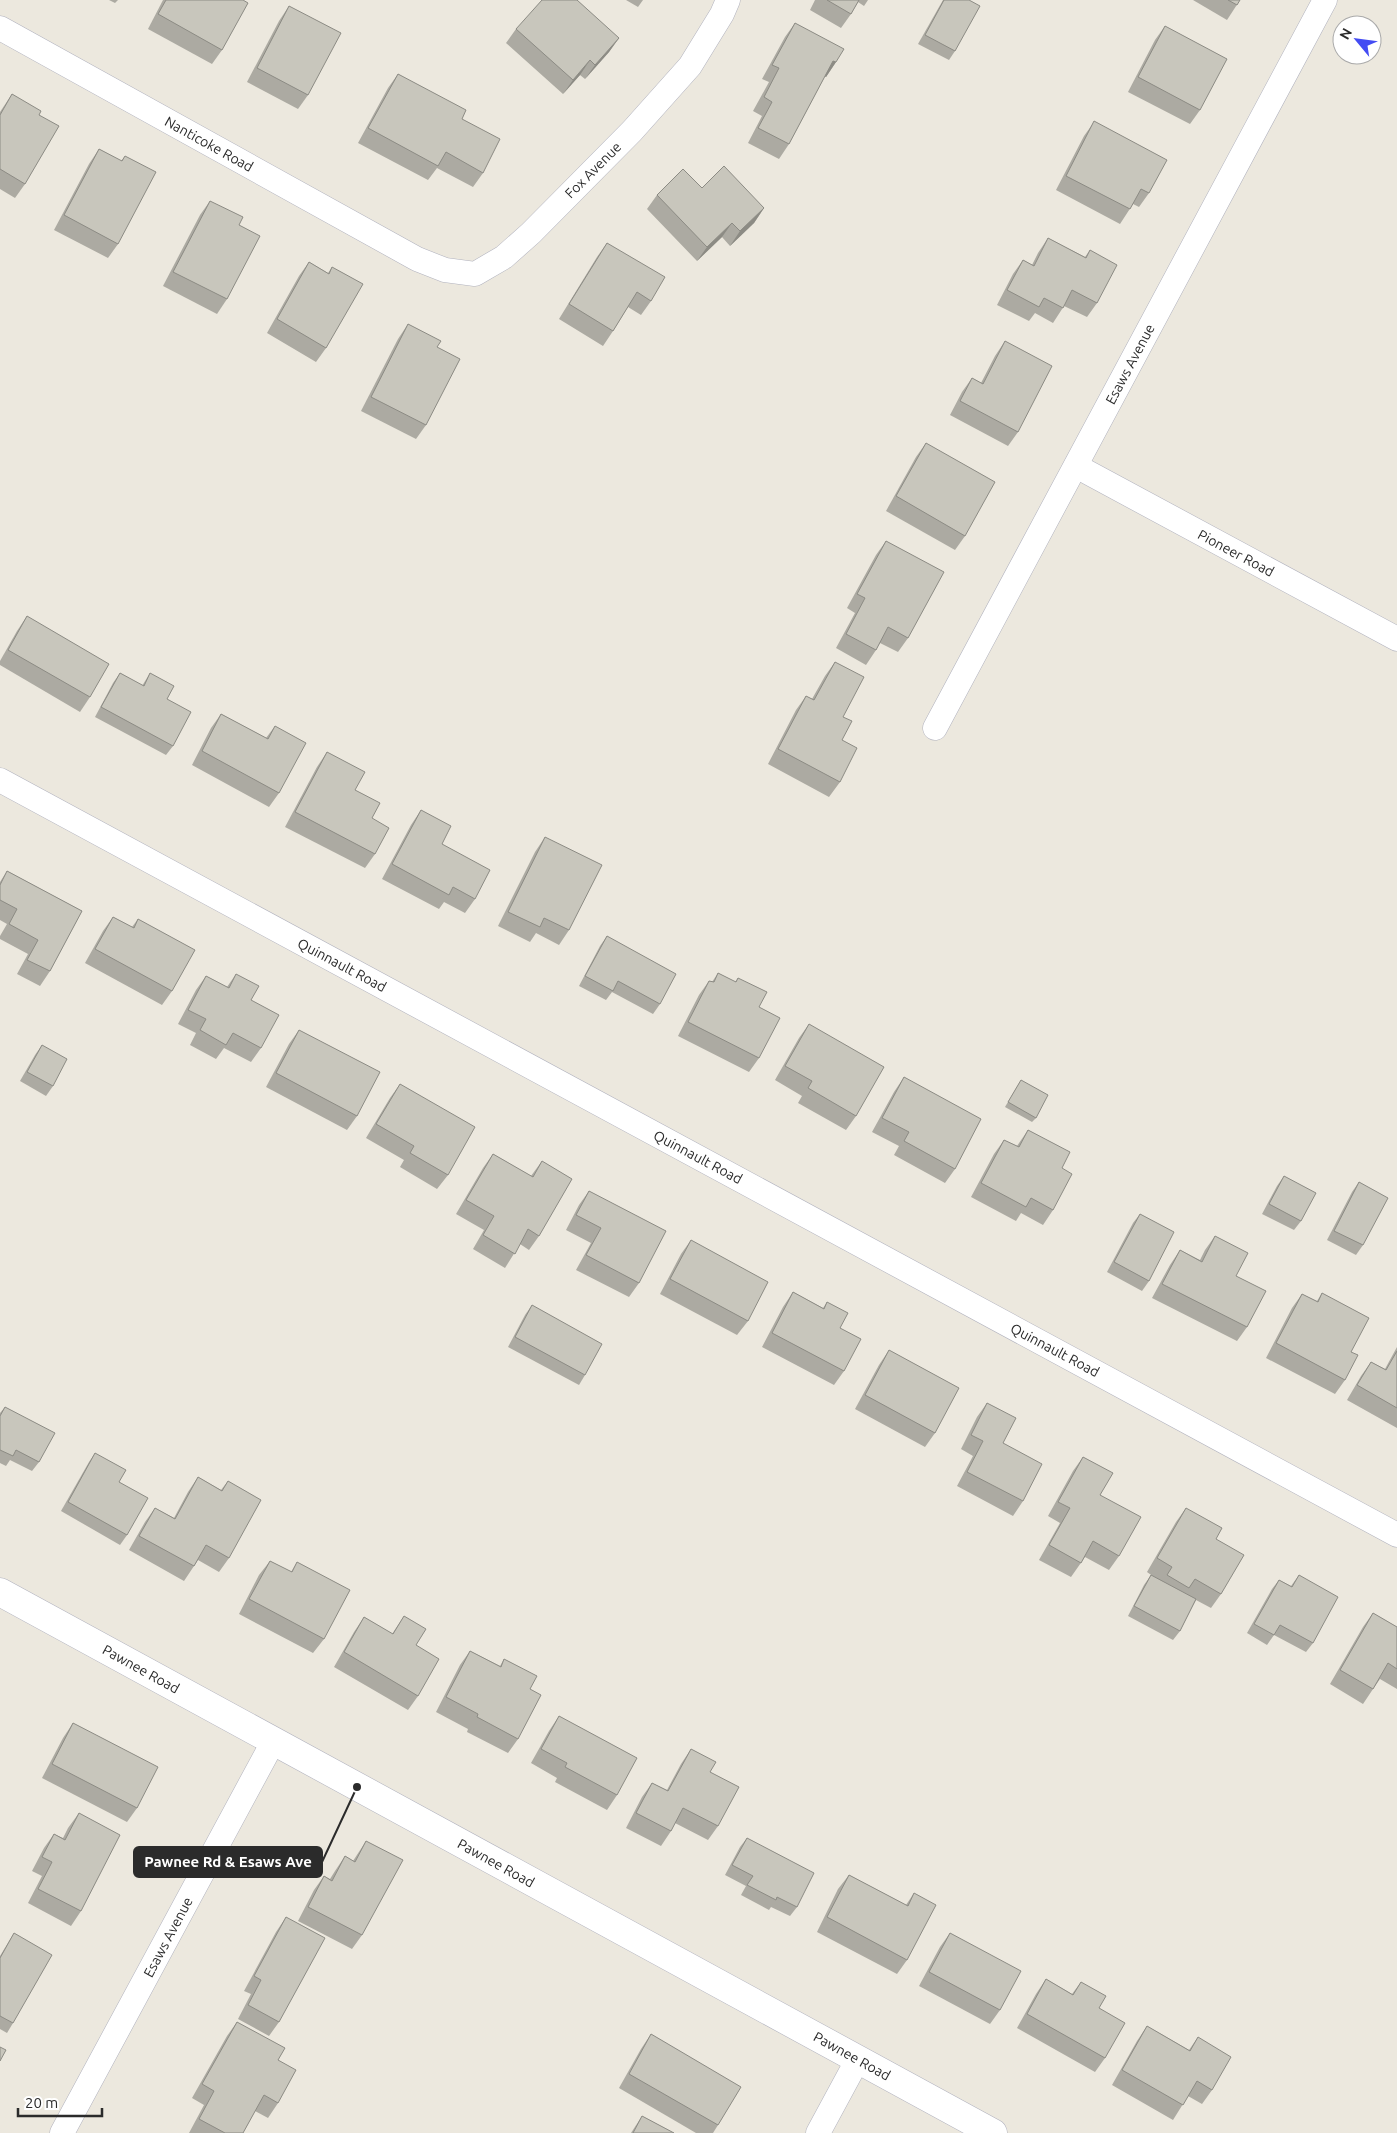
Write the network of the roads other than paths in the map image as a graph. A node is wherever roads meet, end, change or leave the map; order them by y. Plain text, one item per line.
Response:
1 (728, 0) edge
2 (1325, 0) edge
3 (0, 28) edge
4 (417, 259) joint
5 (1076, 466) junction
6 (1397, 639) edge
7 (934, 728) dead end
8 (0, 780) edge
9 (1397, 1535) edge
10 (0, 1592) edge
11 (274, 1742) junction
12 (858, 2059) junction
13 (62, 2133) edge
14 (818, 2133) edge
15 (993, 2133) edge

1 - 4 street, Fox Avenue
2 - 5 street, Esaws Avenue
3 - 4 street, Nanticoke Road
5 - 6 street, Pioneer Road
5 - 7 street, Esaws Avenue
8 - 9 street, Quinnault Road
10 - 11 street, Pawnee Road
11 - 12 street, Pawnee Road
11 - 13 street, Esaws Avenue
12 - 14 street
12 - 15 street, Pawnee Road

